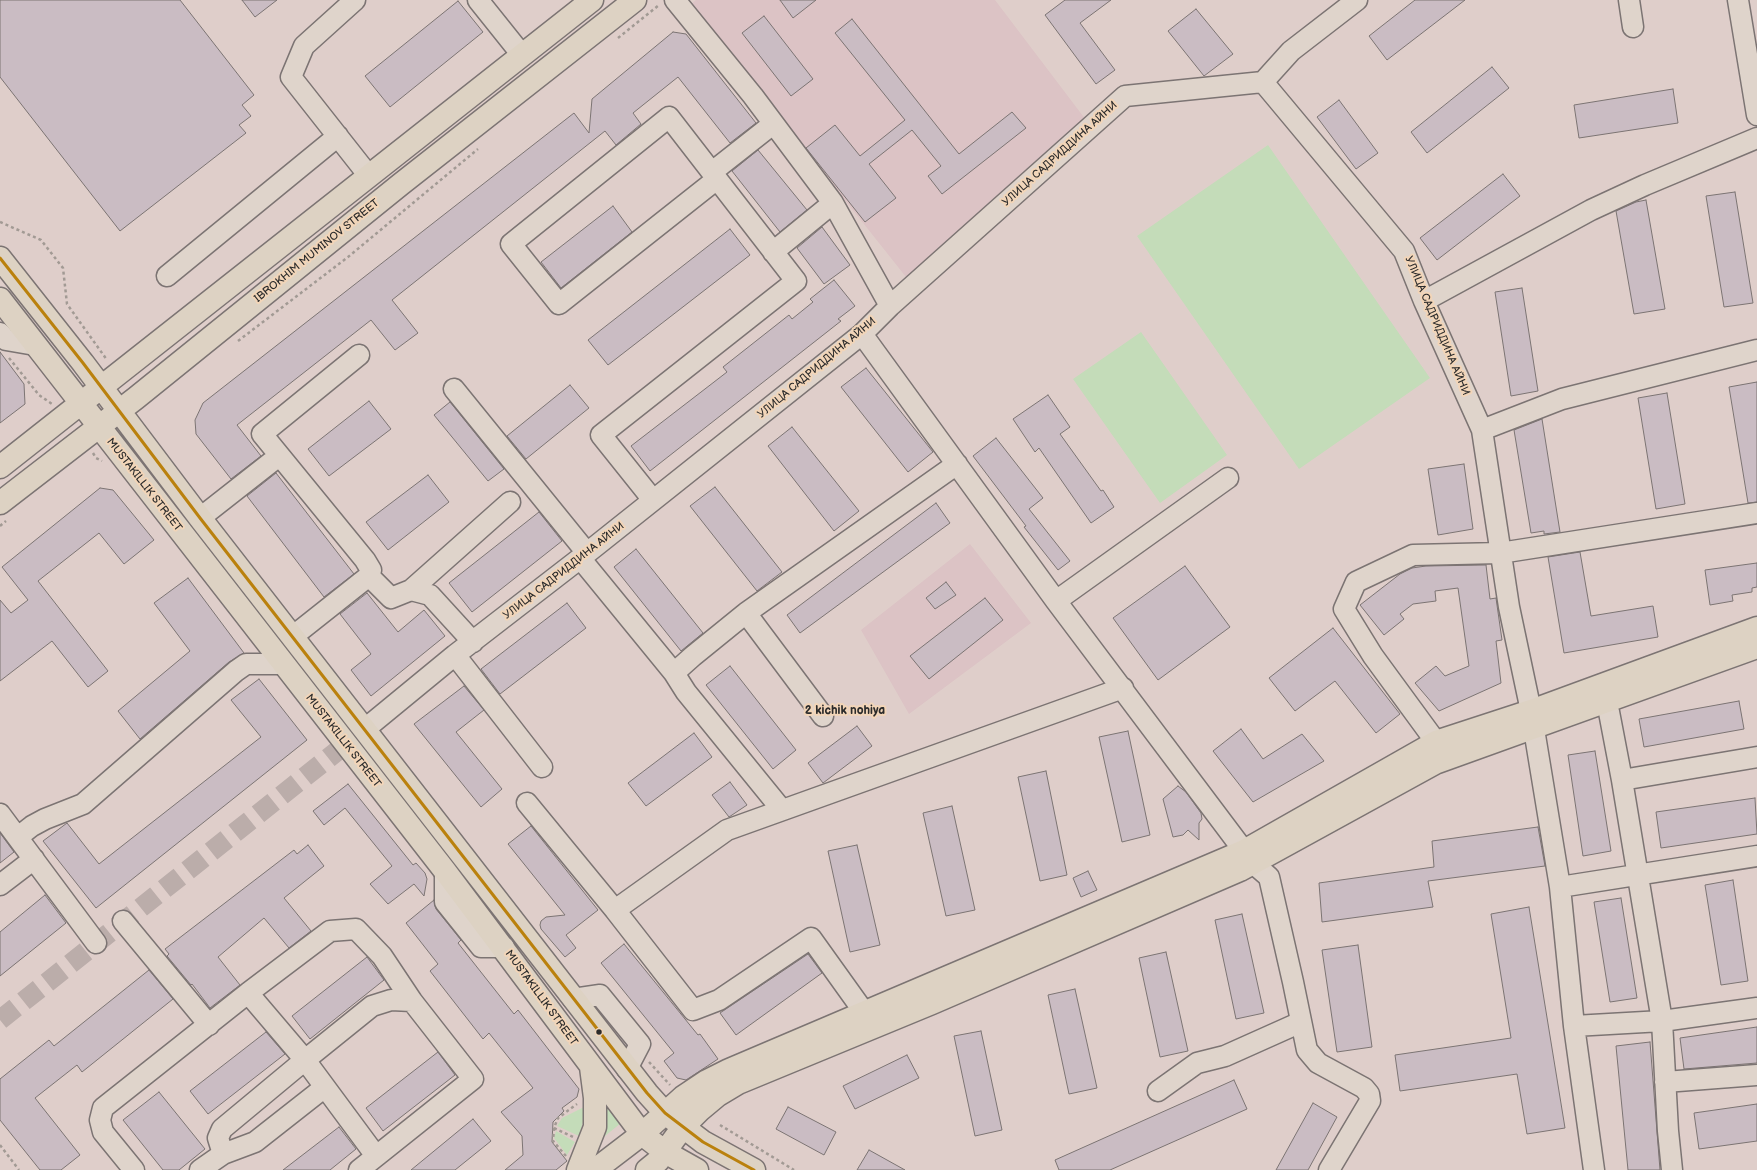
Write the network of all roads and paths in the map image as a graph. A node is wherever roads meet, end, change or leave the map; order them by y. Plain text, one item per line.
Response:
1 (355, 0) edge
2 (478, 0) edge
3 (592, 0) edge
4 (635, 0) edge
5 (665, 0) edge
6 (675, 0) edge
7 (1357, 0) edge
8 (1629, 0) edge
9 (1738, 0) edge
10 (1634, 27) dead end
11 (613, 42) dead end
12 (522, 55) junction
13 (1263, 82) junction
14 (1757, 115) edge
15 (773, 124) junction
16 (338, 136) junction
17 (1757, 138) edge
18 (483, 144) dead end
19 (369, 176) junction
20 (714, 176) junction
21 (833, 204) junction
22 (773, 252) junction
23 (0, 258) edge
24 (167, 276) dead end
25 (0, 300) edge
26 (1424, 301) junction
27 (890, 306) junction
28 (0, 333) edge
29 (862, 334) junction
30 (237, 341) dead end
31 (35, 345) junction
32 (1757, 350) edge
33 (5, 353) dead end
34 (359, 355) dead end
35 (101, 387) junction
36 (454, 389) dead end
37 (81, 403) junction
38 (46, 408) dead end
39 (119, 410) junction
40 (98, 426) junction
41 (1482, 430) junction
42 (279, 456) junction
43 (96, 458) dead end
44 (103, 462) dead end
45 (957, 464) junction
46 (0, 467) edge
47 (1228, 478) dead end
48 (654, 500) junction
49 (510, 502) dead end
50 (0, 503) edge
51 (1757, 513) edge
52 (200, 518) junction
53 (1500, 553) junction
54 (584, 556) junction
55 (369, 576) junction
56 (411, 590) junction
57 (1056, 601) junction
58 (746, 613) junction
59 (1757, 628) edge
60 (292, 637) junction
61 (473, 642) junction
62 (1757, 647) edge
63 (455, 655) junction
64 (283, 664) junction
65 (674, 673) junction
66 (1123, 688) junction
67 (1531, 711) junction
68 (1610, 712) dead end
69 (823, 716) dead end
70 (366, 729) junction
71 (1436, 742) junction
72 (1757, 757) edge
73 (542, 767) dead end
74 (1622, 780) junction
75 (527, 803) dead end
76 (782, 810) junction
77 (0, 814) edge
78 (18, 837) junction
79 (1757, 856) edge
80 (1249, 857) junction
81 (34, 859) junction
82 (1638, 874) junction
83 (0, 885) edge
84 (1560, 888) junction
85 (615, 910) junction
86 (123, 921) dead end
87 (96, 943) dead end
88 (248, 993) junction
89 (412, 1001) junction
90 (1757, 1008) edge
91 (864, 1012) junction
92 (1662, 1021) junction
93 (1301, 1022) junction
94 (209, 1025) junction
95 (1574, 1026) junction
96 (305, 1060) junction
97 (591, 1066) junction
98 (1757, 1075) edge
99 (1665, 1082) junction
100 (325, 1087) junction
101 (1158, 1091) dead end
102 (580, 1102) dead end
103 (665, 1113) junction
104 (720, 1124) dead end
105 (683, 1127) junction
106 (554, 1128) junction
107 (642, 1134) junction
108 (574, 1138) dead end
109 (0, 1145) edge
110 (665, 1152) junction
111 (223, 1154) junction
112 (376, 1156) junction
113 (574, 1166) edge
114 (19, 1170) edge
115 (134, 1170) edge
116 (200, 1170) edge
117 (359, 1170) edge
118 (595, 1170) edge
119 (647, 1170) edge
120 (697, 1170) edge
121 (754, 1170) edge
122 (794, 1170) edge
123 (1330, 1170) edge
124 (1594, 1170) edge
125 (1672, 1170) edge

1 - 16 street
2 - 12 street
3 - 12 main road
4 - 39 main road, IBROKHIM MUMINOV STREET
5 - 11 path
6 - 15 street
7 - 13 street
8 - 10 street
9 - 14 street
12 - 19 main road
13 - 26 street, УЛИЦА САДРИДДИНА АЙНИ
13 - 27 street, УЛИЦА САДРИДДИНА АЙНИ
15 - 20 street
15 - 21 street
16 - 19 street
16 - 24 street
17 - 26 street
18 - 30 path
19 - 35 main road
20 - 20 street
20 - 22 street
21 - 22 street
21 - 27 street
22 - 48 street
23 - 35 main road
25 - 31 main road, MUSTAKILLIK STREET
26 - 41 street, УЛИЦА САДРИДДИНА АЙНИ
27 - 29 street, УЛИЦА САДРИДДИНА АЙНИ
28 - 31 street
29 - 45 street
29 - 48 street, УЛИЦА САДРИДДИНА АЙНИ
31 - 37 main road, MUSTAKILLIK STREET
32 - 41 street
33 - 38 path
34 - 42 street
35 - 37 main road
35 - 39 main road
36 - 54 street
37 - 40 main road, MUSTAKILLIK STREET
37 - 46 main road
39 - 40 main road, IBROKHIM MUMINOV STREET
39 - 52 main road
40 - 50 main road, IBROKHIM MUMINOV STREET
40 - 64 main road, MUSTAKILLIK STREET
41 - 53 street, УЛИЦА САДРИДДИНА АЙНИ
42 - 52 street
42 - 55 street
43 - 44 path
45 - 57 street
45 - 58 street
47 - 57 street
48 - 54 street, УЛИЦА САДРИДДИНА АЙНИ
49 - 56 street
51 - 53 street
52 - 60 main road
53 - 67 street, УЛИЦА САДРИДДИНА АЙНИ
53 - 71 street
54 - 61 street, УЛИЦА САДРИДДИНА АЙНИ
54 - 65 street
55 - 56 street
55 - 60 street
56 - 61 street
57 - 66 street
58 - 65 street
58 - 69 street
59 - 67 main road
60 - 70 main road
61 - 63 street, УЛИЦА САДРИДДИНА АЙНИ
62 - 80 main road
63 - 70 street, УЛИЦА САДРИДДИНА АЙНИ
63 - 73 street
64 - 78 street
64 - 97 main road, MUSTAKILLIK STREET
65 - 76 street
66 - 76 street
66 - 80 street
67 - 71 main road
67 - 84 street, УЛИЦА САДРИДДИНА АЙНИ
68 - 74 street
70 - 103 main road
71 - 80 main road
72 - 74 street
74 - 82 street
75 - 85 street
76 - 85 street
77 - 78 street
78 - 81 street
79 - 82 street
80 - 91 main road
80 - 93 street
80 - 105 main road
81 - 83 street
81 - 87 street
82 - 84 street
82 - 92 street
84 - 95 street, УЛИЦА САДРИДДИНА АЙНИ
85 - 91 street
86 - 94 street
88 - 89 street
88 - 94 street
88 - 96 street
89 - 96 street
89 - 112 street
90 - 92 street
91 - 103 main road
92 - 95 street
92 - 99 street
93 - 101 street
93 - 123 street
94 - 115 street
95 - 124 street, УЛИЦА САДРИДДИНА АЙНИ
96 - 100 street
96 - 111 street
97 - 107 main road, MUSTAKILLIK STREET
97 - 113 main road
98 - 99 street
99 - 125 street
100 - 111 street
100 - 112 street
102 - 106 path
103 - 105 main road
103 - 107 main road
104 - 122 path
105 - 110 main road
105 - 121 main road
106 - 108 path
106 - 113 path
107 - 110 main road, MUSTAKILLIK STREET
107 - 118 main road
109 - 114 path
110 - 119 main road
110 - 120 main road, MUSTAKILLIK STREET
111 - 116 street
112 - 117 street

